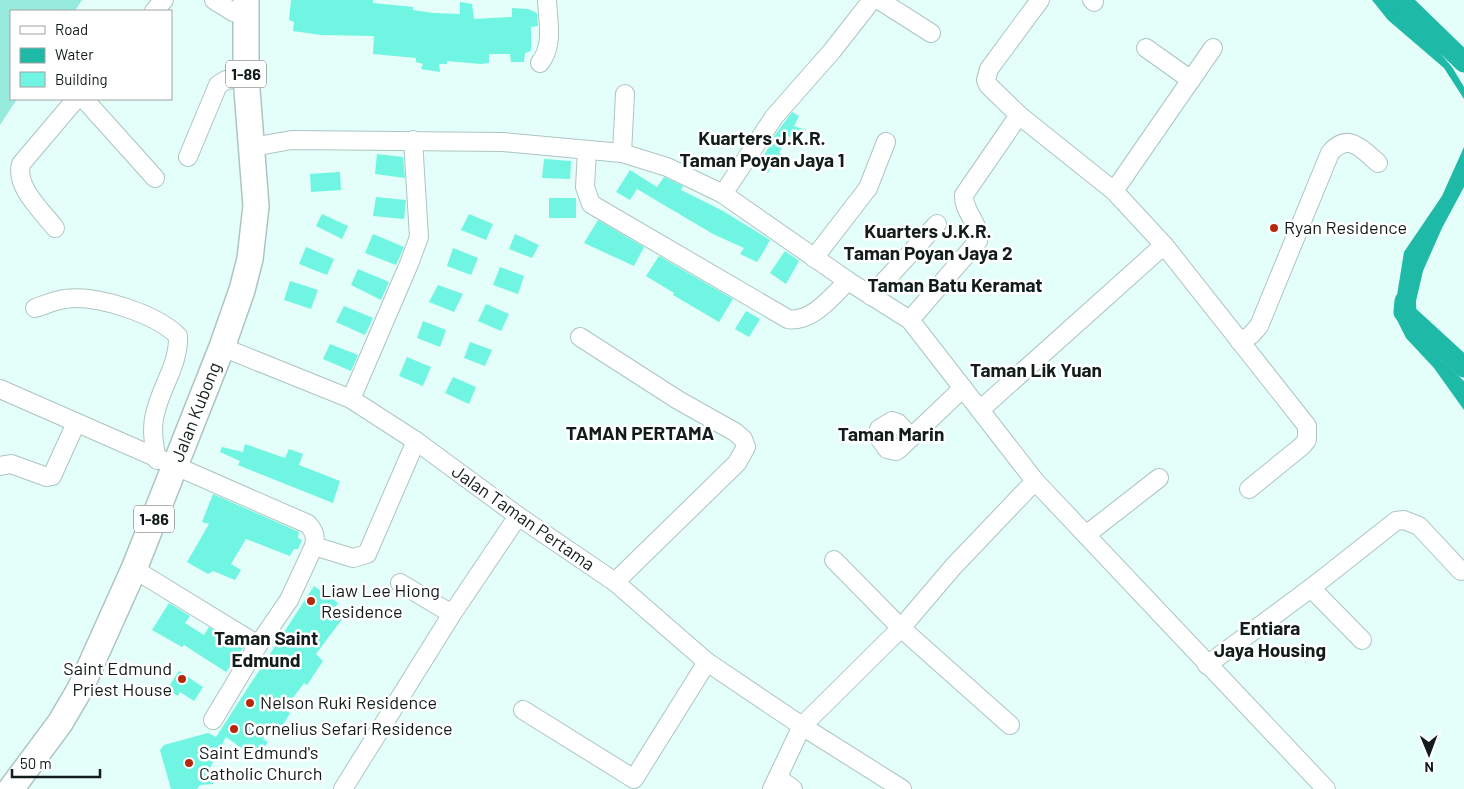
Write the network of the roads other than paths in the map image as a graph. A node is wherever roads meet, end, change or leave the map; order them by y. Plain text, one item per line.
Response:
1 (164, 0) edge
2 (214, 0) edge
3 (547, 0) edge
4 (872, 0) edge
5 (879, 0) edge
6 (1040, 0) edge
7 (245, 7) edge
8 (155, 10) edge
9 (931, 33) dead end
10 (1146, 48) dead end
11 (1213, 48) dead end
12 (540, 63) dead end
13 (246, 77) junction
14 (1191, 80) junction
15 (625, 94) dead end
16 (75, 100) edge
17 (85, 100) edge
18 (1019, 115) junction
19 (413, 140) junction
20 (886, 142) dead end
21 (252, 147) junction
22 (587, 150) junction
23 (622, 153) junction
24 (188, 157) dead end
25 (1378, 164) dead end
26 (155, 178) dead end
27 (1114, 192) junction
28 (723, 194) junction
29 (937, 224) dead end
30 (55, 228) dead end
31 (1164, 245) junction
32 (814, 258) junction
33 (848, 281) junction
34 (871, 296) junction
35 (36, 308) dead end
36 (910, 320) junction
37 (580, 337) dead end
38 (1240, 342) junction
39 (222, 347) junction
40 (0, 388) edge
41 (963, 388) junction
42 (350, 399) junction
43 (980, 410) junction
44 (76, 423) junction
45 (911, 437) dead end
46 (416, 442) junction
47 (166, 463) junction
48 (0, 466) edge
49 (1159, 478) dead end
50 (1035, 481) junction
51 (1249, 488) dead end
52 (518, 516) junction
53 (1095, 527) junction
54 (314, 546) junction
55 (834, 560) dead end
56 (134, 569) junction
57 (1461, 571) dead end
58 (615, 582) junction
59 (400, 584) dead end
60 (1311, 588) junction
61 (452, 614) junction
62 (901, 628) junction
63 (1362, 640) dead end
64 (258, 645) junction
65 (1217, 657) junction
66 (707, 662) junction
67 (522, 710) dead end
68 (213, 720) dead end
69 (1010, 725) dead end
70 (802, 726) junction
71 (775, 783) edge
72 (631, 784) edge
73 (12, 789) edge
74 (343, 789) edge
75 (793, 789) edge
76 (902, 789) edge
77 (1326, 789) edge

1 - 8 street
2 - 7 street
3 - 12 street
4 - 28 street
5 - 9 street
6 - 18 street
7 - 13 highway, Jalan Kubong / 1-86
10 - 14 street
11 - 14 street
13 - 21 highway, Jalan Kubong / 1-86
13 - 24 street
14 - 27 street
15 - 23 street
16 - 30 street
17 - 26 street
18 - 27 street
18 - 36 street
19 - 21 street
19 - 22 street
19 - 42 street
20 - 32 street
21 - 39 highway, Jalan Kubong / 1-86
22 - 23 street
22 - 33 street
23 - 28 street
25 - 38 street
27 - 31 street
28 - 32 street
29 - 34 street
31 - 38 street
31 - 43 street
32 - 33 street
33 - 34 street
34 - 36 street
35 - 47 street
36 - 41 street
37 - 58 street
38 - 51 street
39 - 42 street, Jalan Taman Pertama
39 - 47 highway, Jalan Kubong / 1-86
40 - 44 street
41 - 43 street
41 - 45 street
42 - 46 street, Jalan Taman Pertama
43 - 50 street
44 - 47 street
44 - 48 street
46 - 52 street, Jalan Taman Pertama
46 - 54 street
47 - 54 street
47 - 56 highway, Jalan Kubong / 1-86
49 - 53 street
50 - 53 street
50 - 62 street
52 - 58 street, Jalan Taman Pertama
52 - 61 street
53 - 65 street
54 - 64 street
55 - 62 street
56 - 64 street
56 - 73 highway, Jalan Kubong / 1-86
57 - 60 street
58 - 66 street, Jalan Taman Pertama
59 - 61 street
60 - 63 street
60 - 65 street
61 - 74 street
62 - 69 street
62 - 70 street
64 - 68 street
65 - 77 street
66 - 70 street, Jalan Taman Pertama
66 - 72 street
67 - 72 street
70 - 71 street
70 - 76 street, Jalan Taman Pertama
71 - 75 street

